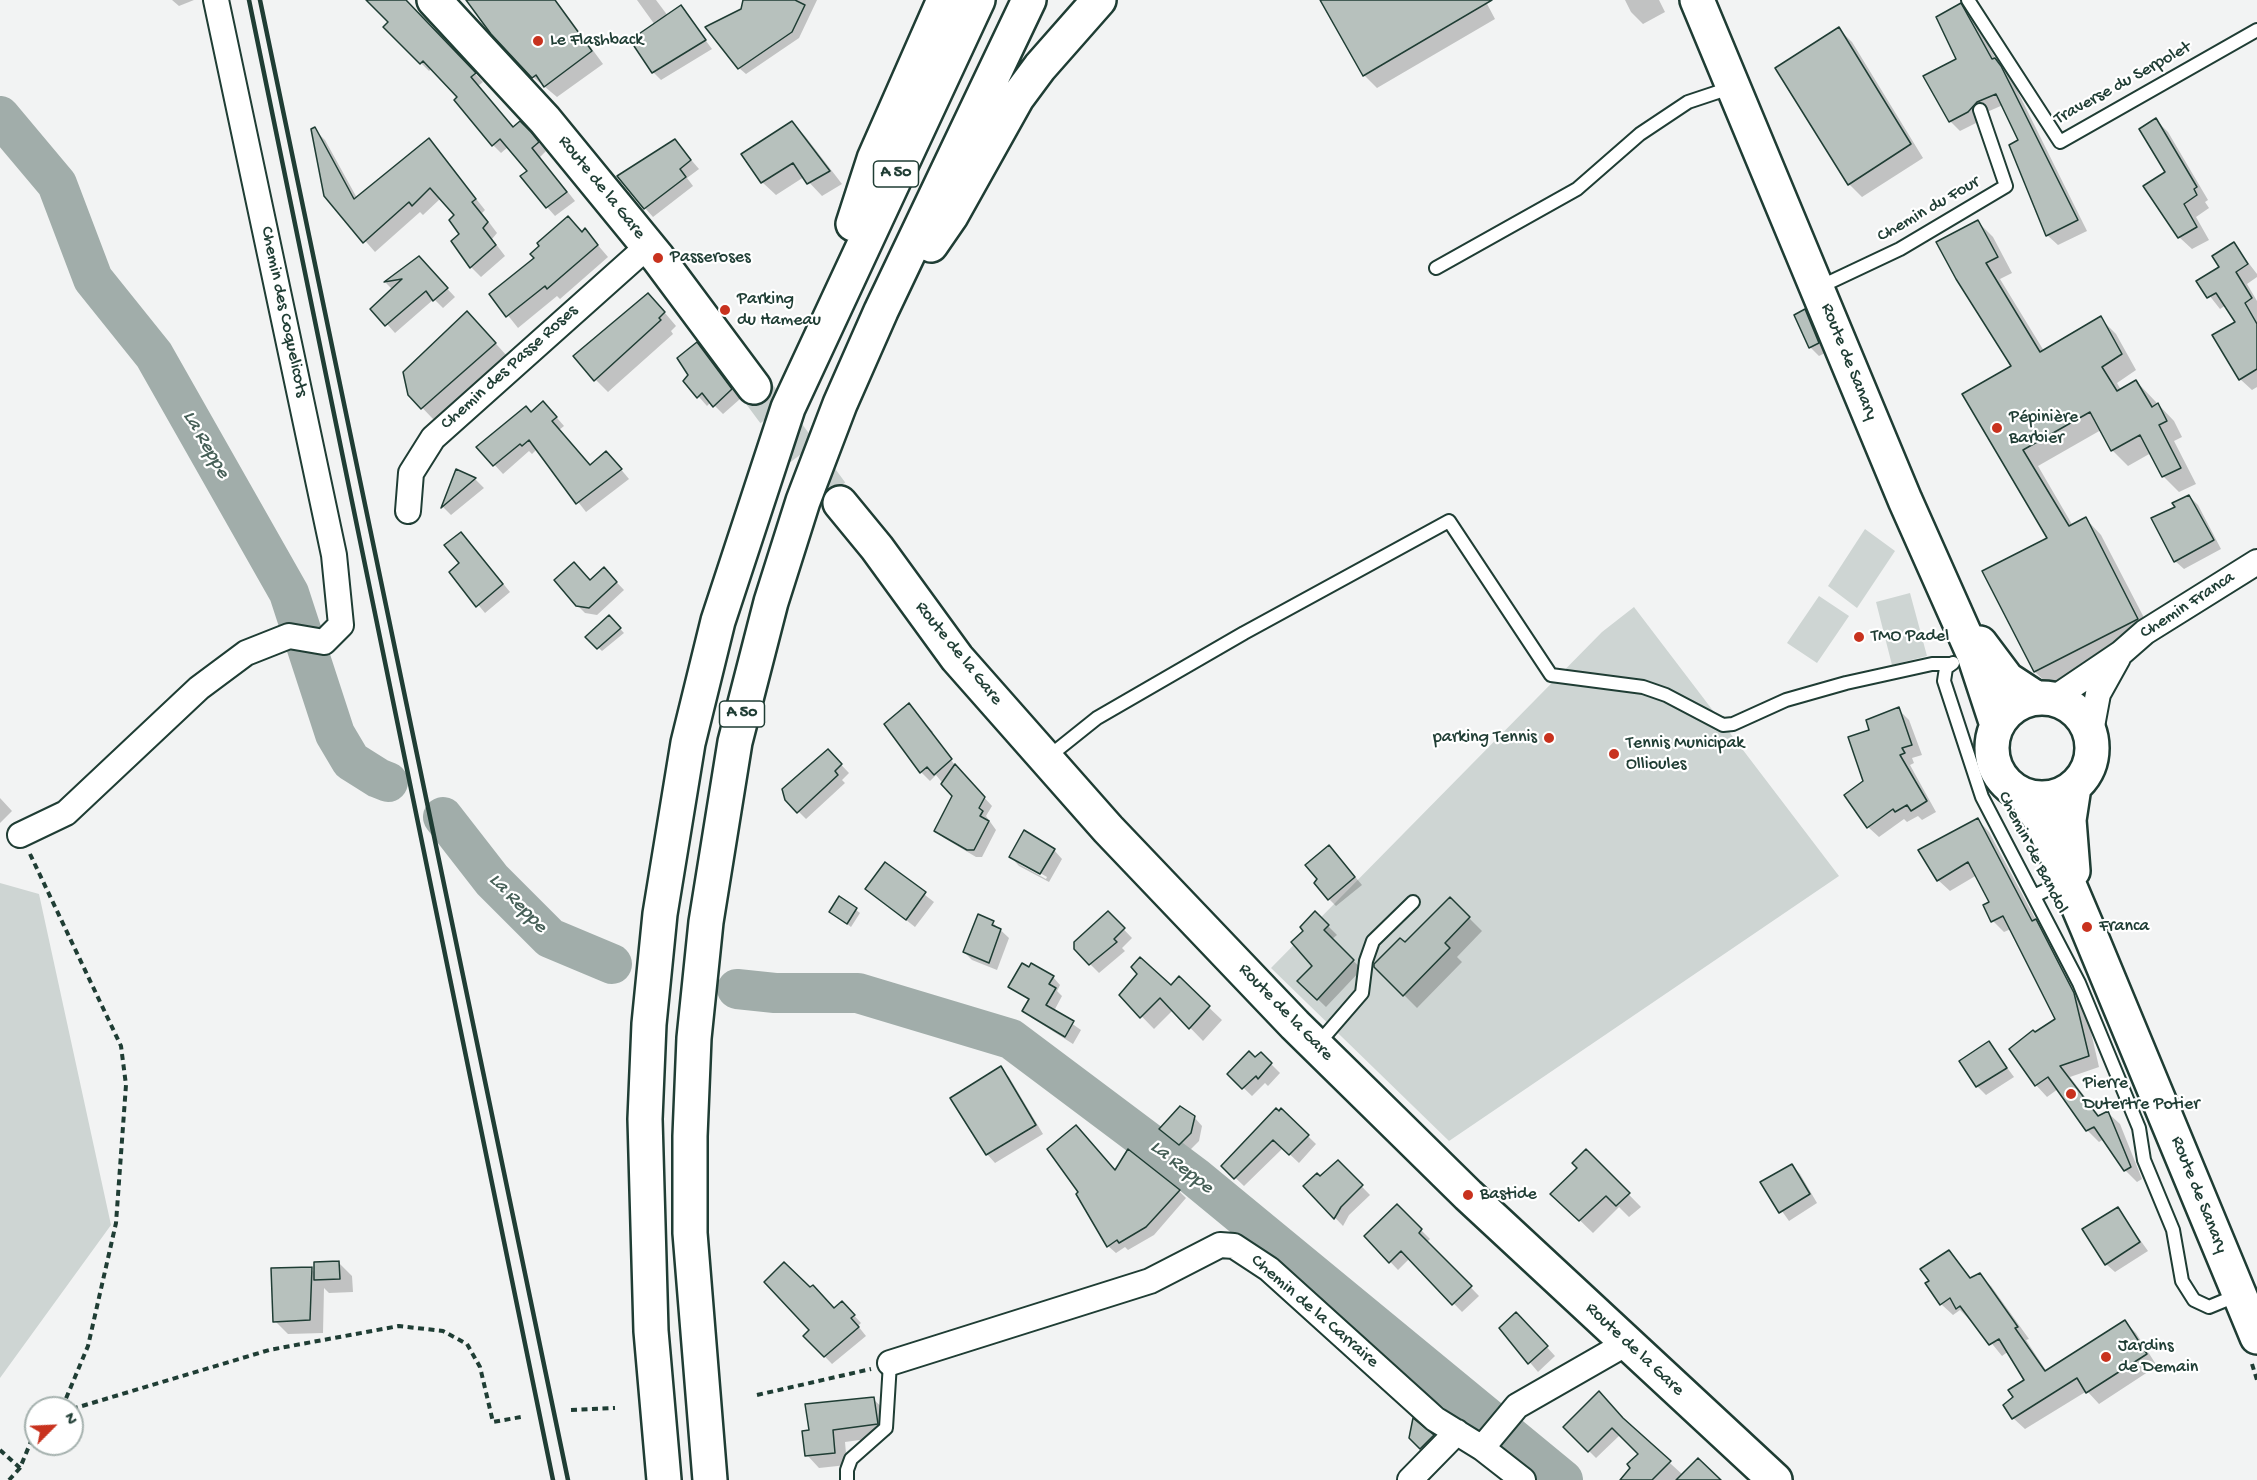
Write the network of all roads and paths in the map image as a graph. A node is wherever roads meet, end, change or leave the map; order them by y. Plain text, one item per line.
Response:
1 (216, 0) edge
2 (434, 0) edge
3 (944, 0) edge
4 (978, 0) edge
5 (1029, 0) edge
6 (1099, 0) edge
7 (1697, 0) edge
8 (1709, 0) edge
9 (1968, 0) edge
10 (2257, 30) edge
11 (1734, 87) junction
12 (1980, 110) dead end
13 (648, 246) junction
14 (1436, 268) dead end
15 (1828, 283) junction
16 (881, 311) junction
17 (814, 349) junction
18 (754, 387) tunnel mouth
19 (840, 503) tunnel mouth
20 (408, 511) dead end
21 (2257, 562) edge
22 (2121, 653) junction
23 (1962, 660) junction
24 (2044, 698) junction
25 (1997, 725) junction
26 (2090, 737) junction
27 (1046, 759) junction
28 (2074, 787) junction
29 (2026, 796) junction
30 (20, 835) joint
31 (2066, 881) junction
32 (2034, 896) junction
33 (1413, 902) dead end
34 (2084, 919) junction
35 (1316, 1046) junction
36 (2239, 1294) junction
37 (2257, 1337) edge
38 (1627, 1343) junction
39 (890, 1363) junction
40 (758, 1395) dead end
41 (67, 1396) edge
42 (84, 1405) edge
43 (615, 1408) dead end
44 (571, 1410) dead end
45 (521, 1417) dead end
46 (1457, 1432) junction
47 (1482, 1448) junction
48 (0, 1450) edge
49 (25, 1456) edge
50 (20, 1468) junction
51 (9, 1480) edge
52 (664, 1480) edge
53 (710, 1480) edge
54 (847, 1480) edge
55 (1410, 1480) edge
56 (1523, 1480) edge
57 (1775, 1480) edge

1 - 30 street, Chemin des Coquelicots
2 - 13 main road, Route de la Gare
3 - 17 main road
4 - 17 main road, A 50
5 - 16 main road, A 50
6 - 16 main road
7 - 11 main road, Route de Sanary
8 - 15 main road, Route de Sanary
9 - 10 lane, Traverse du Serpolet
11 - 14 lane
11 - 23 main road, Route de Sanary
12 - 15 lane, Chemin du Four
13 - 18 main road, Route de la Gare
13 - 20 street, Chemin des Passe Roses
15 - 24 main road, Route de Sanary
16 - 53 main road, A 50
17 - 52 main road, A 50
19 - 27 main road, Route de la Gare
21 - 22 street, Chemin Franca
22 - 24 street, Chemin Franca
22 - 26 street, Chemin Franca
23 - 25 main road, Route de Sanary
23 - 27 lane
23 - 32 lane, Chemin de Bandol
24 - 25 main road
24 - 26 main road, Route de Sanary
25 - 29 main road, Route de Sanary
26 - 28 main road, Route de Sanary
27 - 35 main road, Route de la Gare
28 - 29 main road
28 - 34 main road, Route de Sanary
29 - 31 main road, Route de Sanary
30 - 41 path
31 - 32 lane
31 - 34 main road, Route de Sanary
32 - 36 lane, Chemin de Bandol
33 - 35 lane
34 - 36 main road, Route de Sanary
35 - 38 main road, Route de la Gare
36 - 37 main road, Route de Sanary
38 - 47 street
38 - 57 main road, Route de la Gare
39 - 40 path
39 - 46 street, Chemin de la Carraire
39 - 54 lane
42 - 45 path
43 - 44 path
46 - 47 street, Chemin de la Carraire
46 - 55 street
47 - 56 street, Chemin de la Carraire
48 - 50 path
49 - 50 path
50 - 51 path

